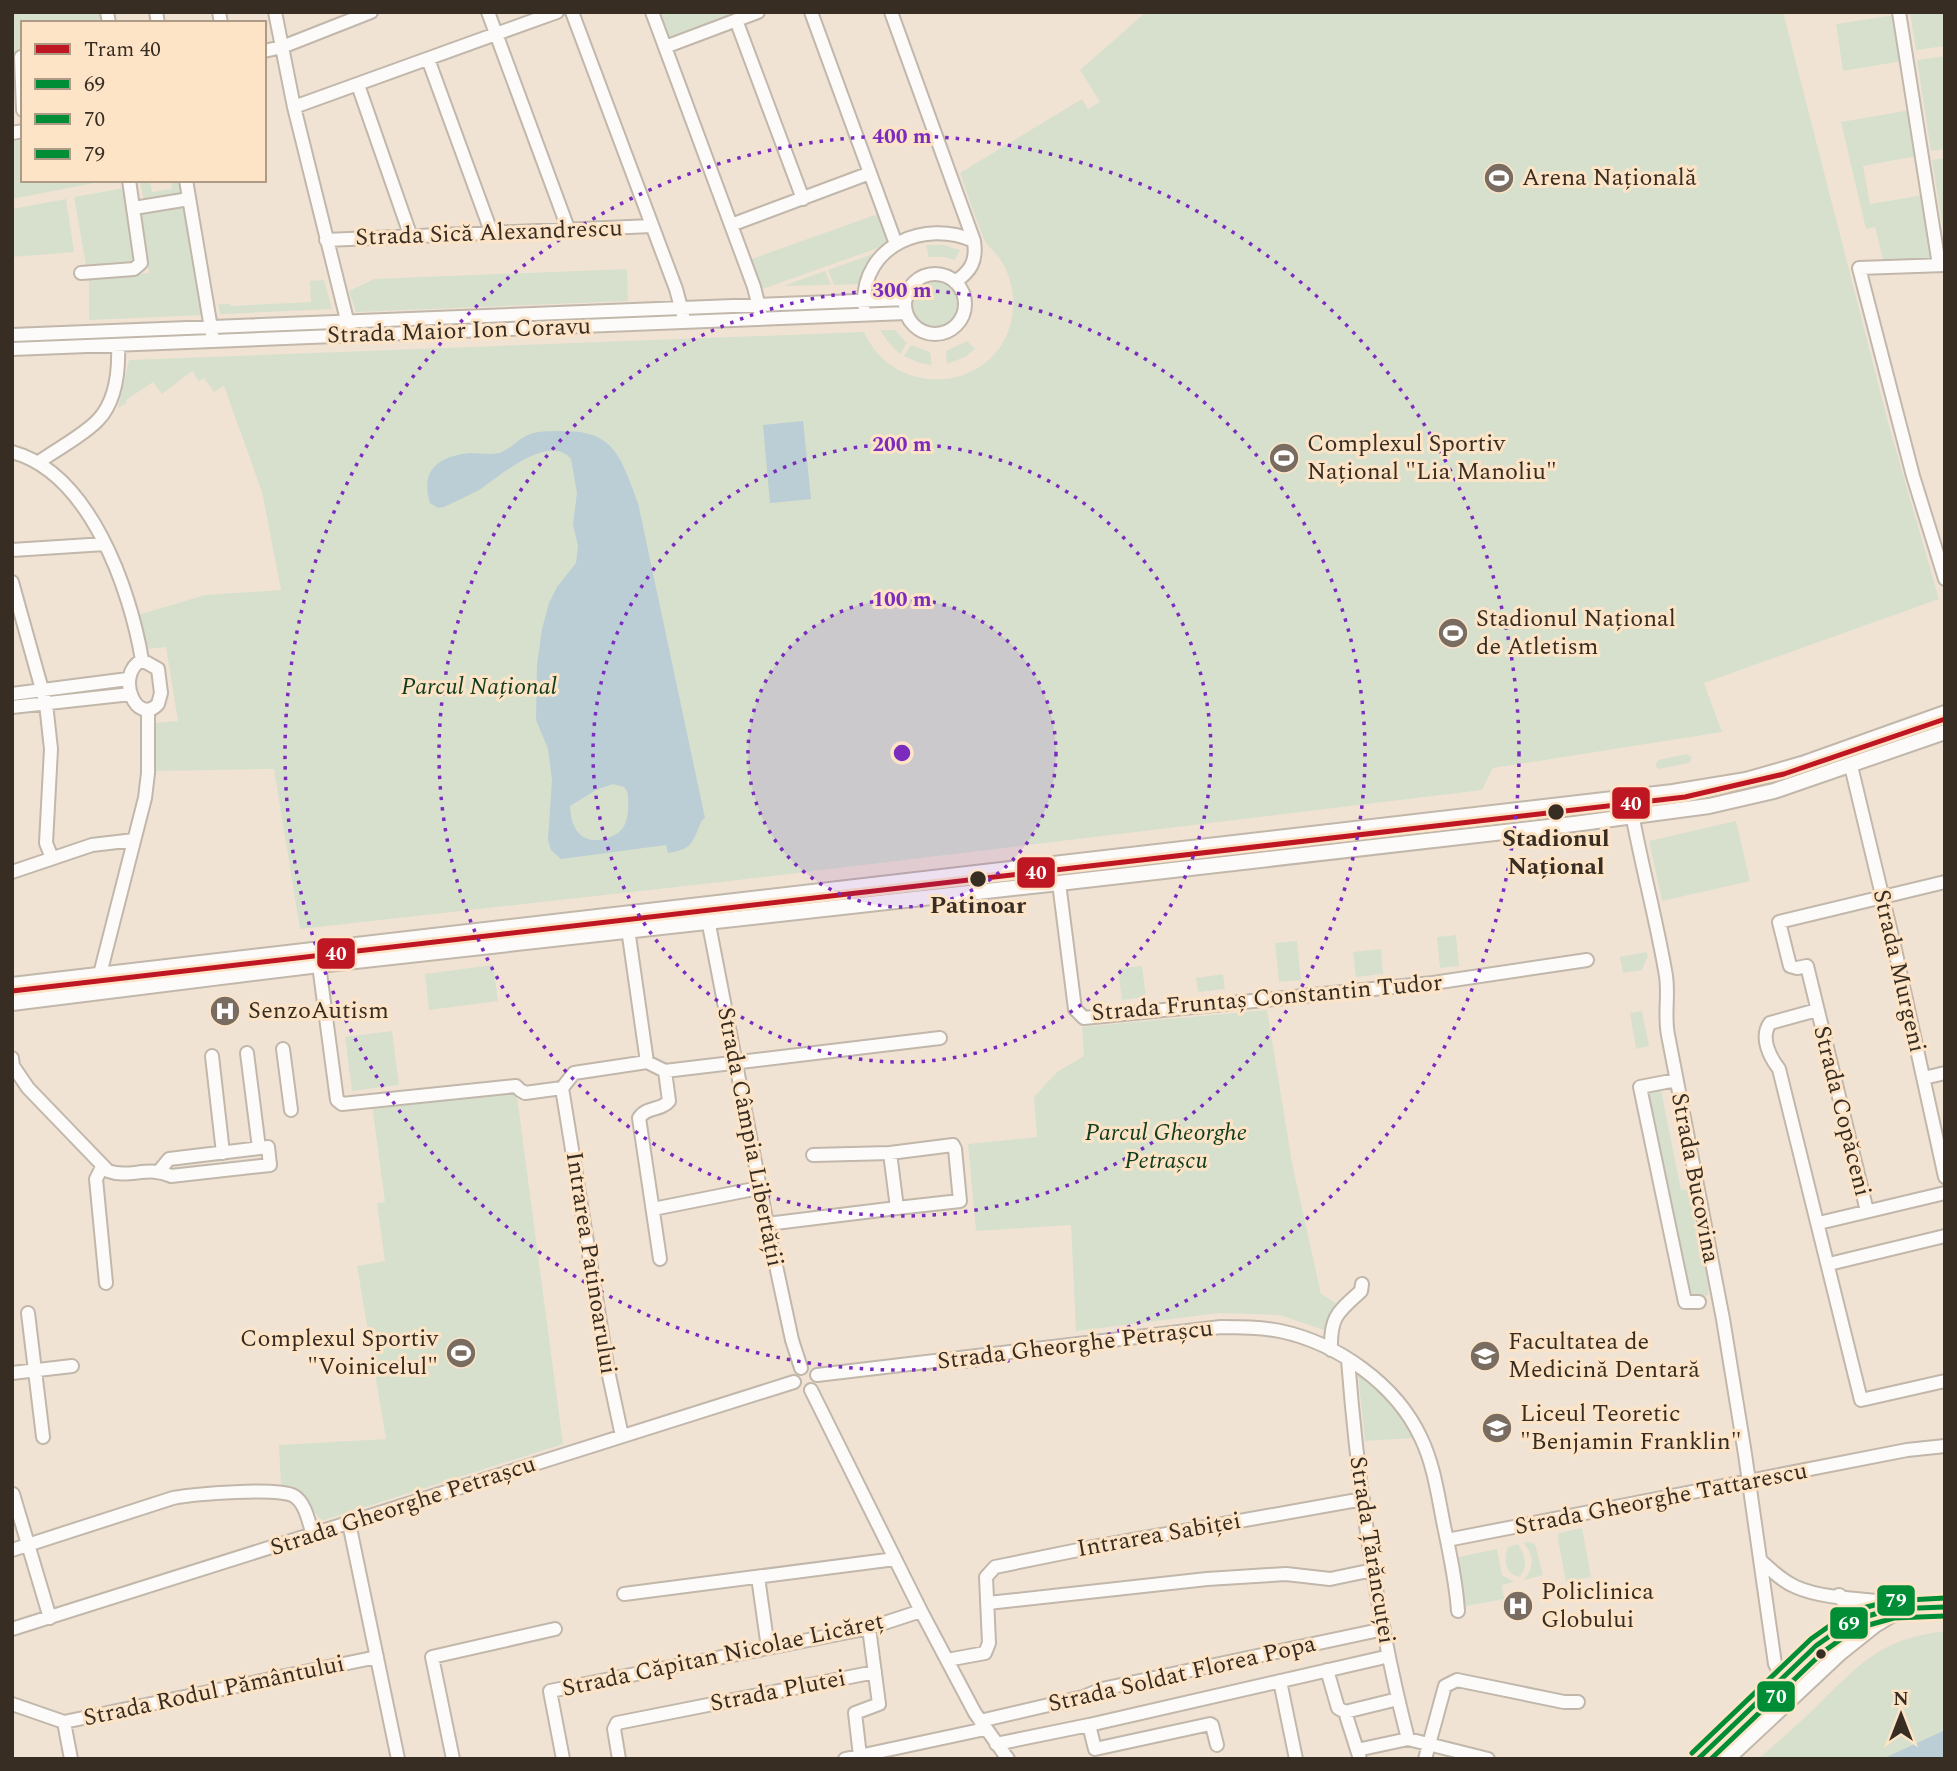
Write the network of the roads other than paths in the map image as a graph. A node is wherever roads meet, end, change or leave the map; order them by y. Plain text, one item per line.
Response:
1 (275, 12) edge
2 (371, 12) edge
3 (488, 12) edge
4 (557, 12) edge
5 (572, 12) edge
6 (652, 12) edge
7 (758, 12) edge
8 (811, 12) edge
9 (891, 12) edge
10 (1899, 12) edge
11 (736, 20) junction
12 (496, 34) junction
13 (282, 47) junction
14 (664, 47) junction
15 (266, 51) edge
16 (19, 57) edge
17 (428, 59) junction
18 (21, 84) edge
19 (358, 85) junction
20 (294, 107) junction
21 (870, 173) junction
22 (128, 182) edge
23 (186, 182) edge
24 (189, 199) junction
25 (803, 199) junction
26 (134, 208) junction
27 (730, 225) junction
28 (652, 226) junction
29 (569, 231) junction
30 (492, 234) junction
31 (411, 237) junction
32 (327, 240) junction
33 (974, 241) junction
34 (896, 244) junction
35 (1942, 265) edge
36 (81, 273) dead end
37 (955, 282) junction
38 (906, 299) junction
39 (864, 300) junction
40 (760, 304) junction
41 (682, 307) junction
42 (906, 313) junction
43 (864, 314) junction
44 (500, 315) junction
45 (760, 319) junction
46 (348, 321) junction
47 (683, 322) junction
48 (212, 327) junction
49 (500, 329) junction
50 (13, 333) edge
51 (349, 336) junction
52 (212, 341) junction
53 (118, 345) junction
54 (13, 349) edge
55 (12, 452) edge
56 (39, 462) junction
57 (105, 544) junction
58 (12, 550) edge
59 (1945, 579) edge
60 (12, 582) edge
61 (142, 660) junction
62 (128, 679) junction
63 (12, 694) edge
64 (131, 694) junction
65 (44, 697) junction
66 (12, 708) edge
67 (148, 710) junction
68 (1945, 713) edge
69 (1945, 732) edge
70 (1851, 766) junction
71 (1629, 797) junction
72 (1632, 817) junction
73 (134, 840) junction
74 (52, 858) junction
75 (12, 873) edge
76 (1945, 882) edge
77 (1059, 883) junction
78 (1883, 897) junction
79 (705, 904) junction
80 (707, 920) junction
81 (628, 929) junction
82 (1587, 960) dead end
83 (319, 965) junction
84 (100, 974) junction
85 (12, 985) edge
86 (12, 1003) edge
87 (1817, 1010) junction
88 (940, 1038) dead end
89 (283, 1049) dead end
90 (247, 1053) dead end
91 (212, 1056) dead end
92 (12, 1058) edge
93 (647, 1062) junction
94 (735, 1062) junction
95 (13, 1066) edge
96 (665, 1071) junction
97 (1945, 1073) edge
98 (1924, 1078) junction
99 (1676, 1080) junction
100 (562, 1088) junction
101 (291, 1110) dead end
102 (259, 1148) junction
103 (223, 1153) junction
104 (890, 1153) junction
105 (813, 1155) dead end
106 (102, 1167) junction
107 (160, 1170) junction
108 (1945, 1177) edge
109 (759, 1188) junction
110 (1945, 1193) edge
111 (897, 1208) junction
112 (653, 1209) junction
113 (1867, 1211) junction
114 (1819, 1223) junction
115 (766, 1224) junction
116 (1945, 1236) edge
117 (660, 1259) dead end
118 (1829, 1264) junction
119 (106, 1283) dead end
120 (1362, 1284) dead end
121 (1699, 1302) dead end
122 (28, 1313) dead end
123 (1331, 1350) junction
124 (1348, 1360) junction
125 (72, 1366) dead end
126 (801, 1368) junction
127 (35, 1370) junction
128 (12, 1373) edge
129 (817, 1376) junction
130 (1945, 1381) edge
131 (794, 1382) junction
132 (811, 1390) junction
133 (622, 1436) junction
134 (43, 1437) dead end
135 (1945, 1446) edge
136 (1749, 1482) junction
137 (13, 1494) edge
138 (1363, 1499) junction
139 (349, 1523) junction
140 (313, 1535) junction
141 (1447, 1540) junction
142 (27, 1545) junction
143 (12, 1550) edge
144 (895, 1559) junction
145 (1760, 1560) junction
146 (1373, 1570) junction
147 (758, 1577) junction
148 (624, 1594) dead end
149 (1839, 1596) junction
150 (988, 1603) junction
151 (1911, 1607) junction
152 (1945, 1607) edge
153 (921, 1611) junction
154 (1458, 1611) dead end
155 (50, 1618) junction
156 (1851, 1620) junction
157 (12, 1629) edge
158 (555, 1629) dead end
159 (869, 1629) junction
160 (1384, 1629) junction
161 (768, 1648) junction
162 (377, 1657) junction
163 (1381, 1658) dead end
164 (947, 1660) junction
165 (1327, 1671) junction
166 (875, 1672) junction
167 (1818, 1673) junction
168 (1782, 1677) junction
169 (1280, 1681) junction
170 (1398, 1699) junction
171 (1578, 1702) dead end
172 (12, 1704) edge
173 (1345, 1713) junction
174 (64, 1723) junction
175 (983, 1725) junction
176 (1090, 1725) junction
177 (1408, 1739) junction
178 (996, 1744) junction
179 (1430, 1744) junction
180 (1217, 1745) dead end
181 (1359, 1754) edge
182 (860, 1756) junction
183 (71, 1759) edge
184 (398, 1759) edge
185 (453, 1759) edge
186 (563, 1759) edge
187 (619, 1759) edge
188 (845, 1759) edge
189 (1008, 1759) edge
190 (1296, 1759) edge
191 (1425, 1759) edge
192 (1488, 1759) edge
193 (1698, 1759) edge
194 (1727, 1759) edge

1 - 13 street
2 - 13 street
3 - 12 street
4 - 12 street
5 - 28 street
6 - 14 street
7 - 11 street
8 - 21 street
9 - 33 street
10 - 35 street
11 - 14 street
11 - 25 street
12 - 17 street
12 - 29 street
13 - 15 street
13 - 20 street
14 - 27 street
16 - 18 street
17 - 19 street
17 - 30 street
19 - 20 street
19 - 31 street
20 - 32 street
21 - 25 street
21 - 34 street
22 - 26 street
23 - 24 street
24 - 26 street
24 - 48 street
25 - 27 street
26 - 36 street
27 - 40 street
28 - 29 street, Strada Sică Alexandrescu
28 - 41 street
29 - 30 street, Strada Sică Alexandrescu
30 - 31 street, Strada Sică Alexandrescu
31 - 32 street, Strada Sică Alexandrescu
32 - 46 street
33 - 34 street
33 - 37 street
34 - 39 street
35 - 59 street
37 - 38 street
37 - 42 street
38 - 39 street, Strada Maior Ion Coravu
38 - 42 street
39 - 40 street, Strada Maior Ion Coravu
39 - 43 street
40 - 41 street, Strada Maior Ion Coravu
40 - 45 street
41 - 44 street, Strada Maior Ion Coravu
41 - 47 street
42 - 43 street, Strada Maior Ion Coravu
43 - 45 street, Strada Maior Ion Coravu
44 - 46 street, Strada Maior Ion Coravu
44 - 49 street
45 - 47 street, Strada Maior Ion Coravu
46 - 48 street, Strada Maior Ion Coravu
46 - 51 street
47 - 49 street, Strada Maior Ion Coravu
48 - 50 street, Strada Maior Ion Coravu
48 - 52 street
49 - 51 street, Strada Maior Ion Coravu
50 - 54 street
51 - 52 street, Strada Maior Ion Coravu
52 - 53 street, Strada Maior Ion Coravu
53 - 54 street, Strada Maior Ion Coravu
53 - 56 street
55 - 56 street
56 - 57 street
57 - 58 street
57 - 61 street
60 - 65 street
61 - 62 street
61 - 67 street
62 - 64 street
62 - 65 street
63 - 65 street
64 - 65 street
64 - 67 street
65 - 66 street
65 - 74 street
67 - 73 street
68 - 71 main road
69 - 70 main road
70 - 72 main road
70 - 78 street, Strada Murgeni
71 - 72 street, Strada Bucovina
71 - 79 main road
72 - 77 main road
72 - 99 street, Strada Bucovina
73 - 74 street
73 - 84 street
74 - 75 street
76 - 78 street, Strada Copăceni
77 - 80 main road
77 - 82 street, Strada Fruntaș Constantin Tudor
78 - 87 street, Strada Copăceni
78 - 98 street, Strada Murgeni
79 - 80 street, Strada Câmpia Libertății
79 - 84 main road
80 - 81 main road
80 - 94 street, Strada Câmpia Libertății
81 - 83 main road
81 - 93 street
83 - 86 main road
83 - 100 street
84 - 85 main road
87 - 113 street, Strada Copăceni
87 - 114 street, Strada Copăceni
88 - 94 street
89 - 101 street
90 - 102 street
91 - 103 street
92 - 95 street
93 - 96 street
93 - 100 street
94 - 96 street
94 - 109 street, Strada Câmpia Libertății
95 - 106 street
96 - 112 street
97 - 98 street
98 - 108 street, Strada Murgeni
99 - 121 street
99 - 136 street, Strada Bucovina
100 - 133 street, Intrarea Patinoarului
102 - 103 street
102 - 107 street
103 - 107 street
104 - 105 street
104 - 111 street
104 - 111 street
106 - 107 street
106 - 119 street
109 - 112 street
109 - 115 street, Strada Câmpia Libertății
110 - 113 street, Strada Copăceni
111 - 115 street
112 - 117 street
113 - 114 street, Strada Copăceni
114 - 118 street, Strada Copăceni
115 - 126 street, Strada Câmpia Libertății
116 - 118 street
118 - 130 street, Strada Copăceni
120 - 123 street
122 - 127 street
123 - 124 street, Strada Gheorghe Petrașcu
123 - 129 street, Strada Gheorghe Petrașcu
124 - 138 street, Strada Țărăncuței
124 - 141 street, Strada Gheorghe Petrașcu
125 - 127 street
126 - 129 street
126 - 131 street
127 - 128 street
127 - 134 street
129 - 132 street
131 - 132 street
131 - 133 street, Strada Gheorghe Petrașcu
132 - 144 street
133 - 139 street, Strada Gheorghe Petrașcu
135 - 136 street, Strada Gheorghe Tattarescu
136 - 141 street, Strada Gheorghe Tattarescu
136 - 145 street, Strada Bucovina
137 - 142 street
138 - 146 street, Strada Țărăncuței
138 - 150 street, Intrarea Sabiței
139 - 140 street, Strada Gheorghe Petrașcu
139 - 162 street
140 - 142 street
140 - 155 street, Strada Gheorghe Petrașcu
141 - 154 street
142 - 143 street
142 - 155 street
144 - 147 street
144 - 153 street
145 - 149 street
145 - 168 street, Strada Bucovina
146 - 150 street
146 - 160 street, Strada Țărăncuței
147 - 148 street
147 - 161 street
149 - 151 street
149 - 156 main road
150 - 164 street, Intrarea Sabiței
151 - 152 main road
151 - 156 main road
151 - 167 main road
153 - 159 street, Strada Căpitan Nicolae Licăreț
153 - 164 street
155 - 157 street, Strada Gheorghe Petrașcu
156 - 167 main road
156 - 168 main road
158 - 185 street
159 - 161 street, Strada Căpitan Nicolae Licăreț
159 - 166 street
160 - 170 street, Strada Țărăncuței
160 - 175 street, Strada Soldat Florea Popa
161 - 186 street, Strada Căpitan Nicolae Licăreț
162 - 174 street, Strada Rodul Pământului
162 - 184 street
163 - 165 street, Strada Țărăncuței
164 - 175 street
165 - 169 street, Strada Țărăncuței
165 - 173 street
166 - 182 street, Strada Plutei
166 - 187 street, Strada Plutei
167 - 194 main road
168 - 193 main road
169 - 176 street, Strada Țărăncuței
169 - 190 street
170 - 173 street
170 - 177 street, Strada Țărăncuței
171 - 179 street
172 - 174 street, Strada Rodul Pământului
173 - 181 street
174 - 183 street
175 - 178 street
175 - 182 street, Strada Soldat Florea Popa
176 - 178 street, Strada Țărăncuței
176 - 180 street
177 - 179 street
177 - 181 street
178 - 189 street
179 - 191 street
179 - 192 street
182 - 188 street, Strada Soldat Florea Popa

